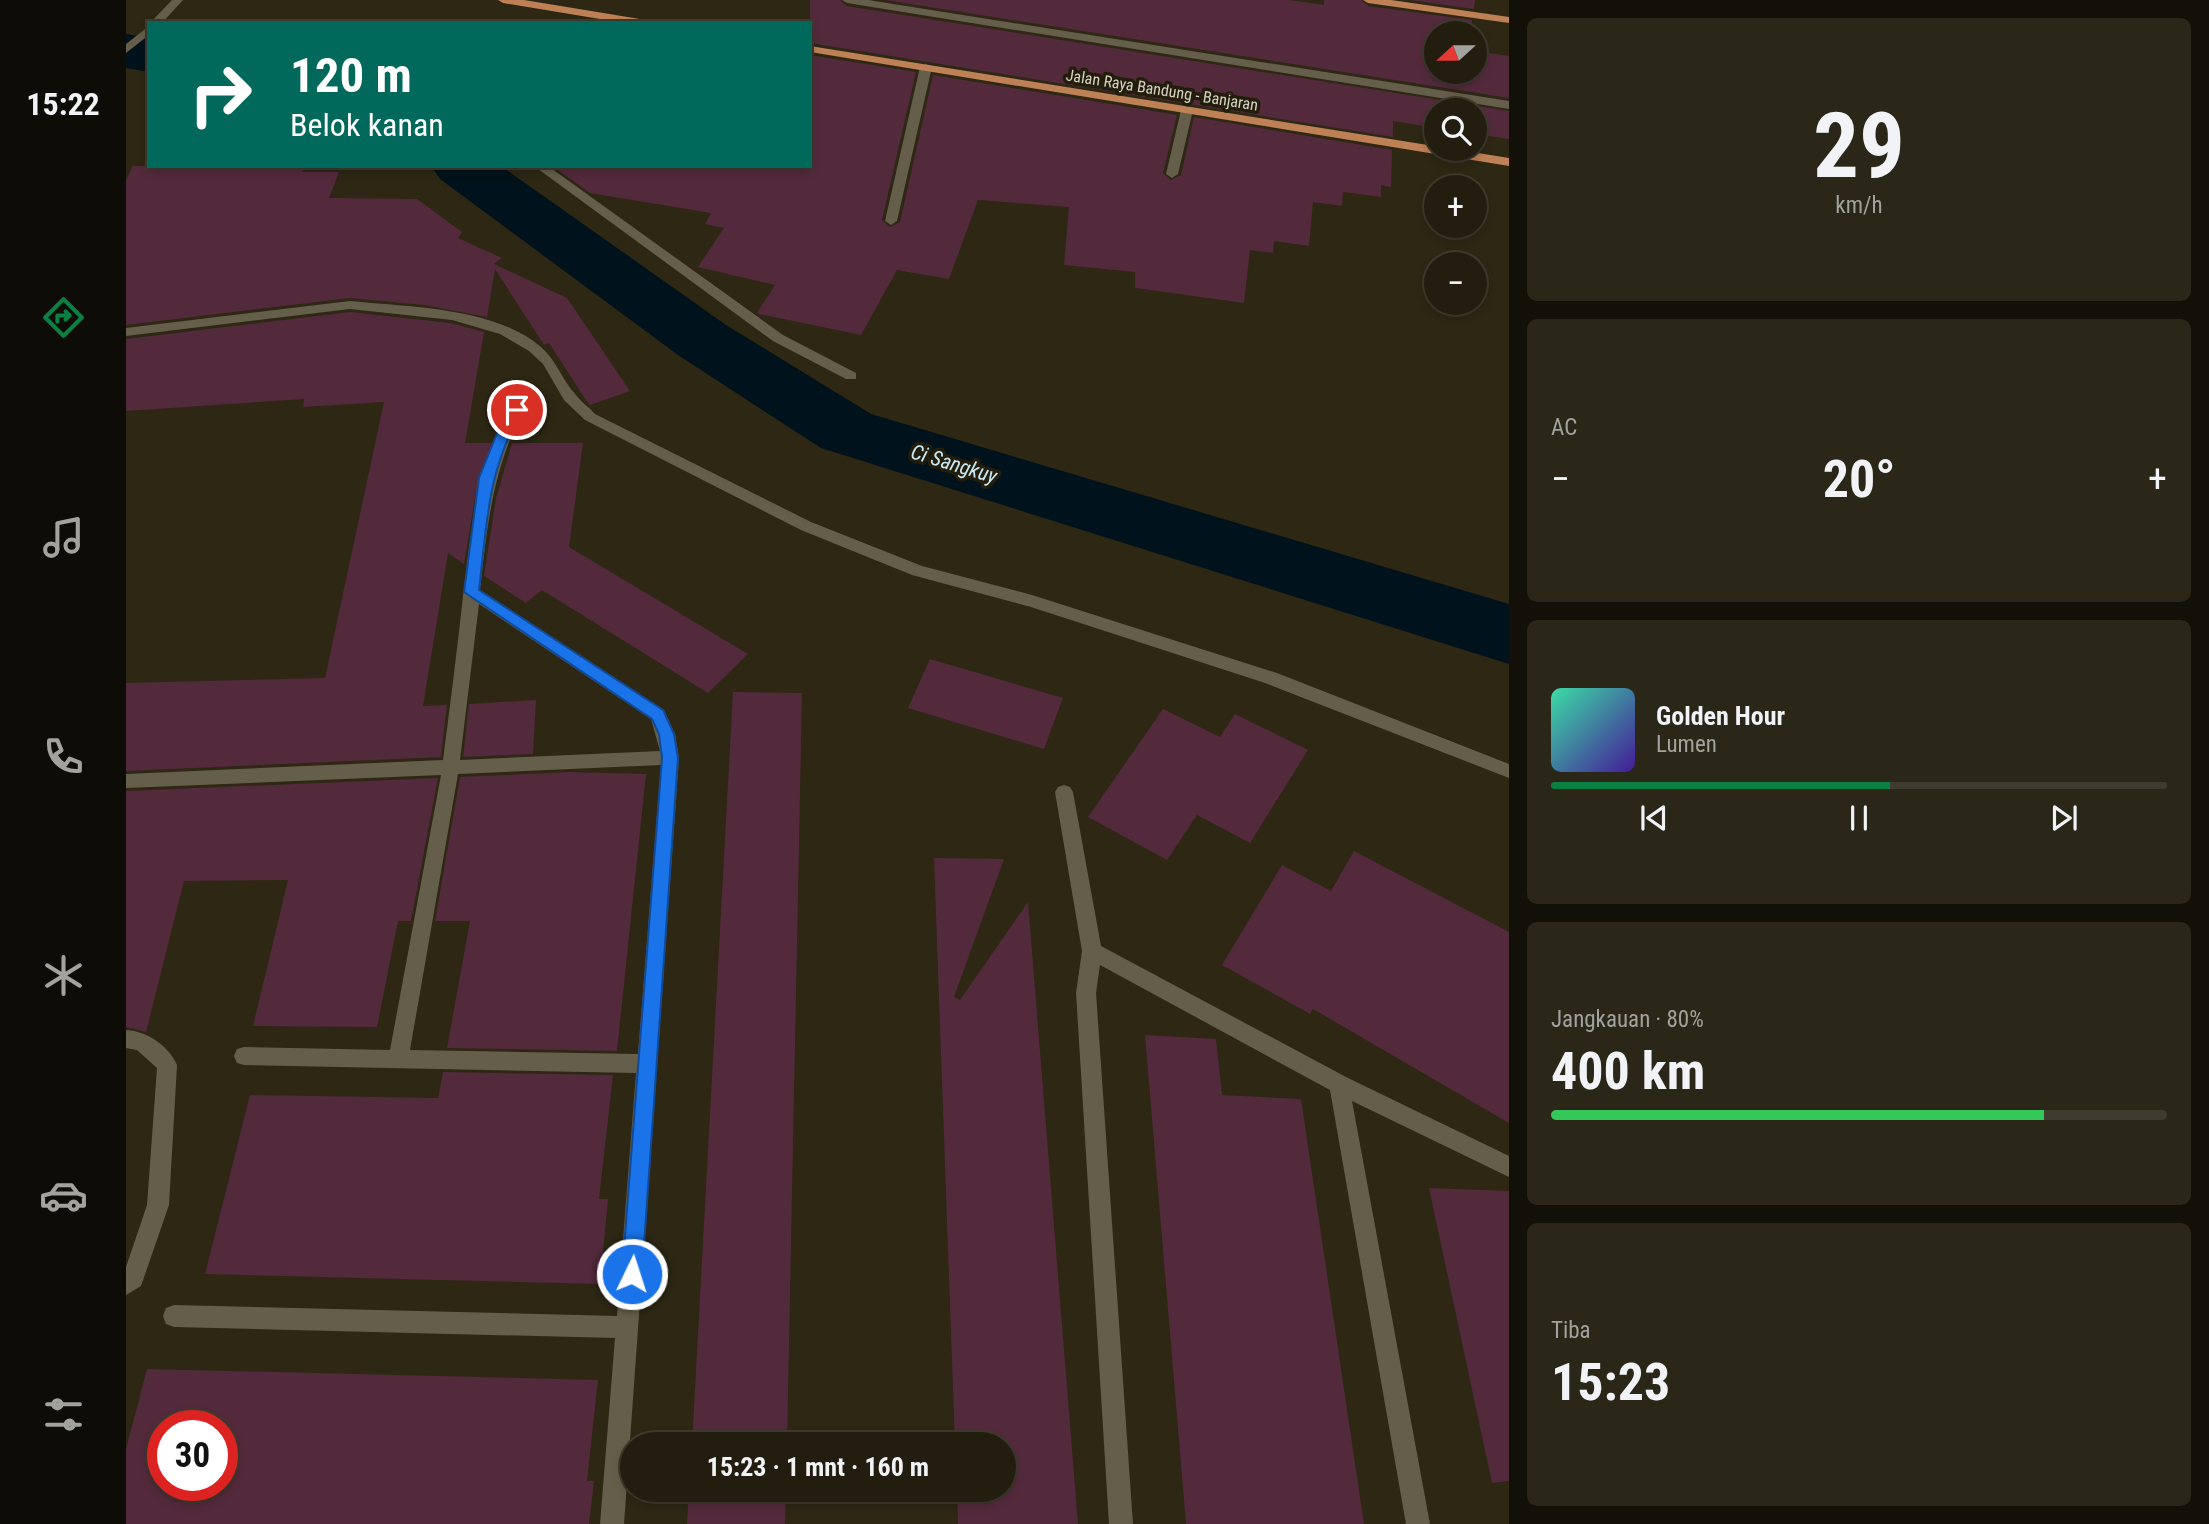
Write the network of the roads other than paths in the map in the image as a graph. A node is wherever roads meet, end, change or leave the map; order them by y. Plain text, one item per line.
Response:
1 (178, 0) edge
2 (503, 0) edge
3 (847, 0) edge
4 (1368, 0) edge
5 (1509, 20) edge
6 (157, 21) edge
7 (634, 21) edge
8 (147, 31) edge
9 (812, 49) edge
10 (126, 50) edge
11 (926, 67) junction
12 (1509, 105) edge
13 (1187, 110) junction
14 (1509, 162) edge
15 (543, 168) edge
16 (1172, 174) dead end
17 (891, 221) dead end
18 (126, 332) edge
19 (851, 376) dead end
20 (517, 410) dead end
21 (472, 592) junction
22 (670, 758) junction
23 (451, 766) junction
24 (1509, 771) edge
25 (126, 781) edge
26 (1064, 792) dead end
27 (1092, 951) junction
28 (126, 1039) edge
29 (244, 1056) dead end
30 (398, 1059) junction
31 (648, 1064) junction
32 (1339, 1084) junction
33 (1509, 1167) edge
34 (126, 1284) edge
35 (174, 1317) dead end
36 (628, 1327) junction
37 (612, 1524) edge
38 (1121, 1524) edge
39 (1418, 1524) edge

1 - 6 street
2 - 7 main road
3 - 12 street
4 - 5 main road
8 - 10 street
9 - 11 main road, Jalan Raya Bandung - Banjaran
11 - 13 main road, Jalan Raya Bandung - Banjaran
11 - 17 street
13 - 14 main road, Jalan Raya Bandung - Banjaran
13 - 16 street
15 - 19 street
18 - 24 street
20 - 21 street
21 - 22 street
21 - 23 street
22 - 23 street
22 - 31 street
23 - 25 street
23 - 30 street
26 - 27 street
27 - 32 street
27 - 38 street
28 - 34 street
29 - 30 street
30 - 31 street
31 - 36 street
32 - 33 street
32 - 39 street
35 - 36 street
36 - 37 street

